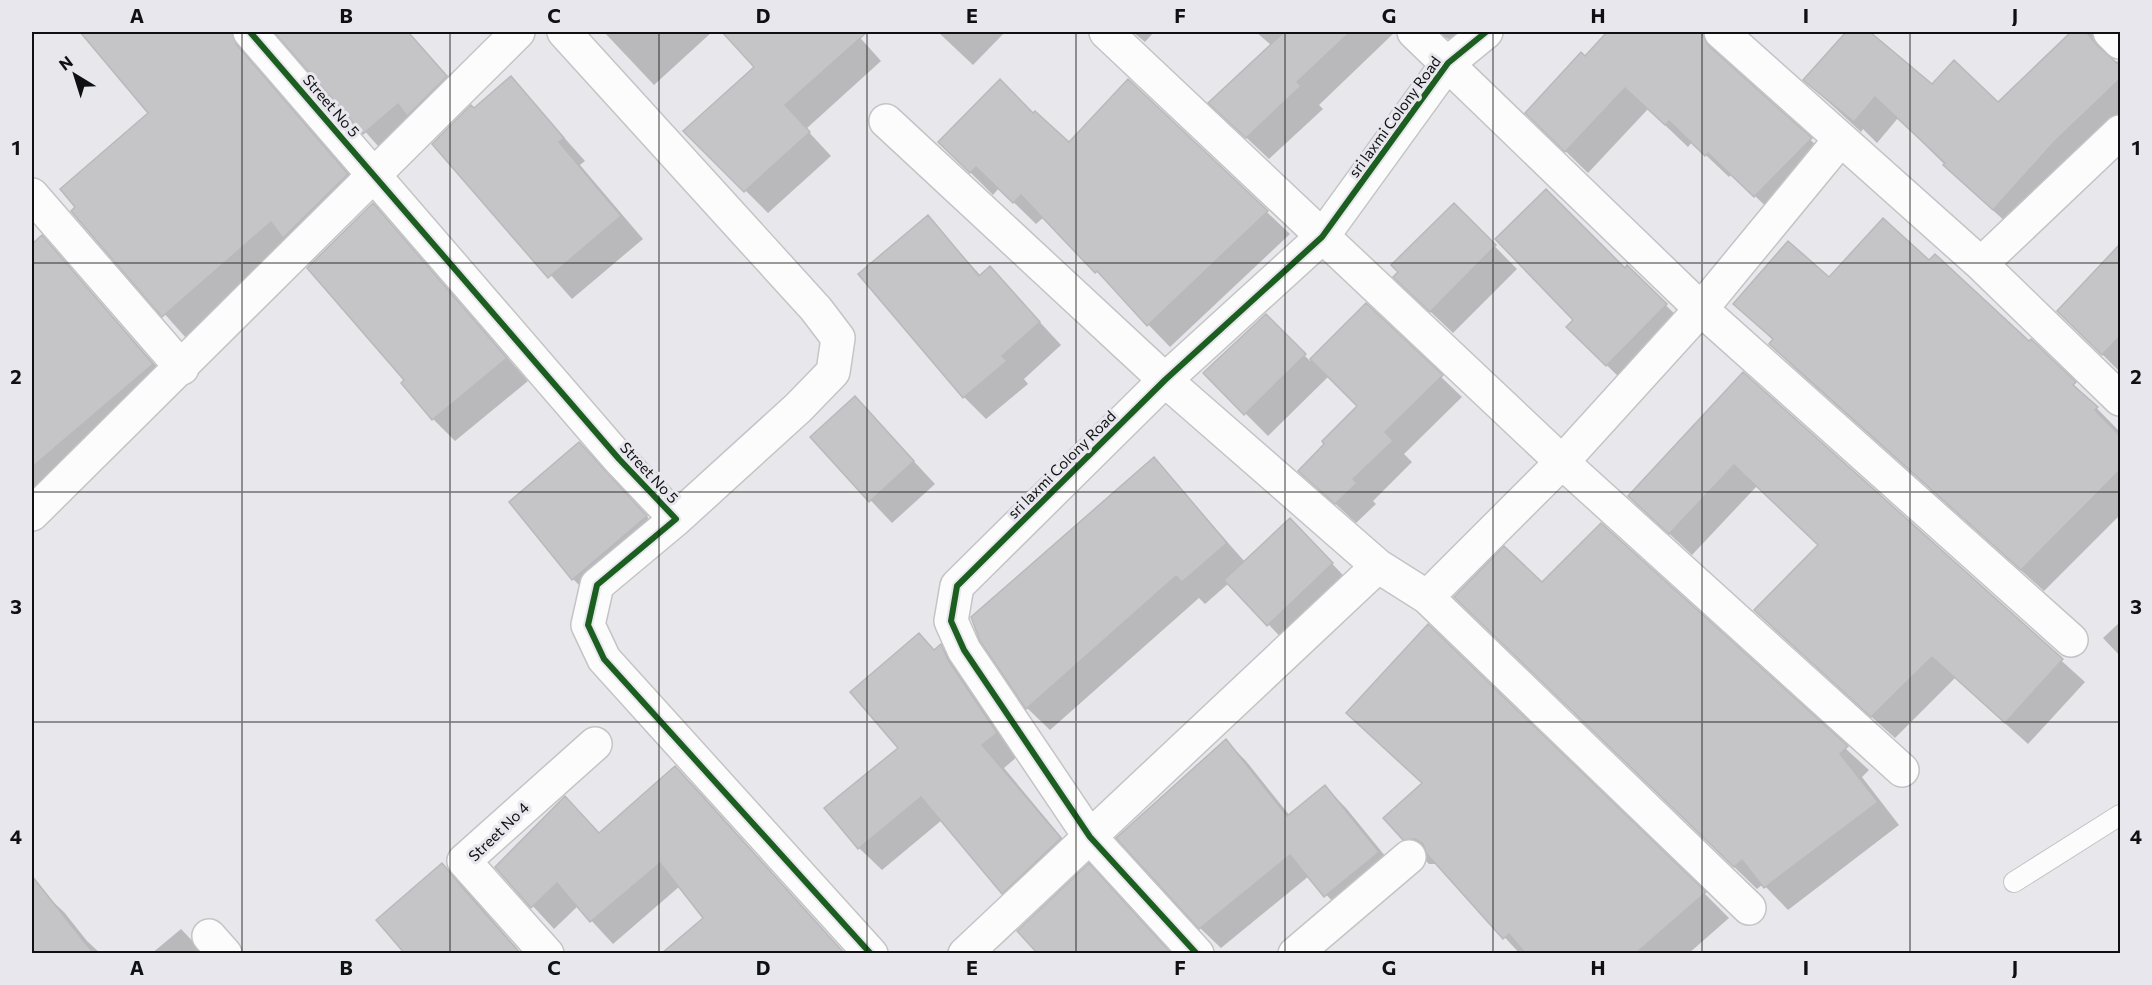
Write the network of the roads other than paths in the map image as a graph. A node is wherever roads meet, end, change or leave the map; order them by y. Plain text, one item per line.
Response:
1 (250, 32) edge
2 (518, 32) edge
3 (564, 32) edge
4 (1106, 32) edge
5 (1414, 32) edge
6 (1486, 32) edge
7 (1721, 32) edge
8 (2109, 32) edge
9 (2121, 42) edge
10 (1448, 63) junction
11 (886, 121) dead end
12 (2121, 132) edge
13 (1840, 140) junction
14 (373, 173) junction
15 (32, 195) edge
16 (1322, 237) junction
17 (1981, 264) junction
18 (1701, 309) junction
19 (182, 368) junction
20 (1165, 380) junction
21 (2121, 399) edge
22 (1562, 462) junction
23 (32, 514) edge
24 (676, 519) junction
25 (1378, 566) junction
26 (1427, 597) junction
27 (2071, 640) dead end
28 (595, 744) dead end
29 (1902, 770) dead end
30 (2121, 815) edge
31 (1090, 837) junction
32 (1409, 857) dead end
33 (2014, 882) dead end
34 (1749, 908) dead end
35 (547, 954) edge
36 (871, 954) edge
37 (965, 954) edge
38 (1197, 954) edge
39 (1295, 954) edge

1 - 14 street, Street No 5
2 - 14 street
3 - 24 street
4 - 16 street
5 - 10 street
6 - 10 street, sri laxmi Colony Road
7 - 13 street
8 - 9 street
10 - 16 street, sri laxmi Colony Road
10 - 18 street
11 - 20 street
12 - 17 street
13 - 17 street
13 - 18 street
14 - 19 street
14 - 24 street, Street No 5
15 - 19 street
16 - 20 street, sri laxmi Colony Road
16 - 22 street
17 - 21 street
18 - 22 street
18 - 27 street
19 - 23 street
20 - 25 street
20 - 31 street, sri laxmi Colony Road
22 - 26 street
22 - 29 street
24 - 36 street, Street No 5
25 - 26 street
25 - 31 street
26 - 34 street
28 - 35 street, Street No 4
30 - 33 lane
31 - 37 street
31 - 38 street, sri laxmi Colony Road
32 - 39 street

